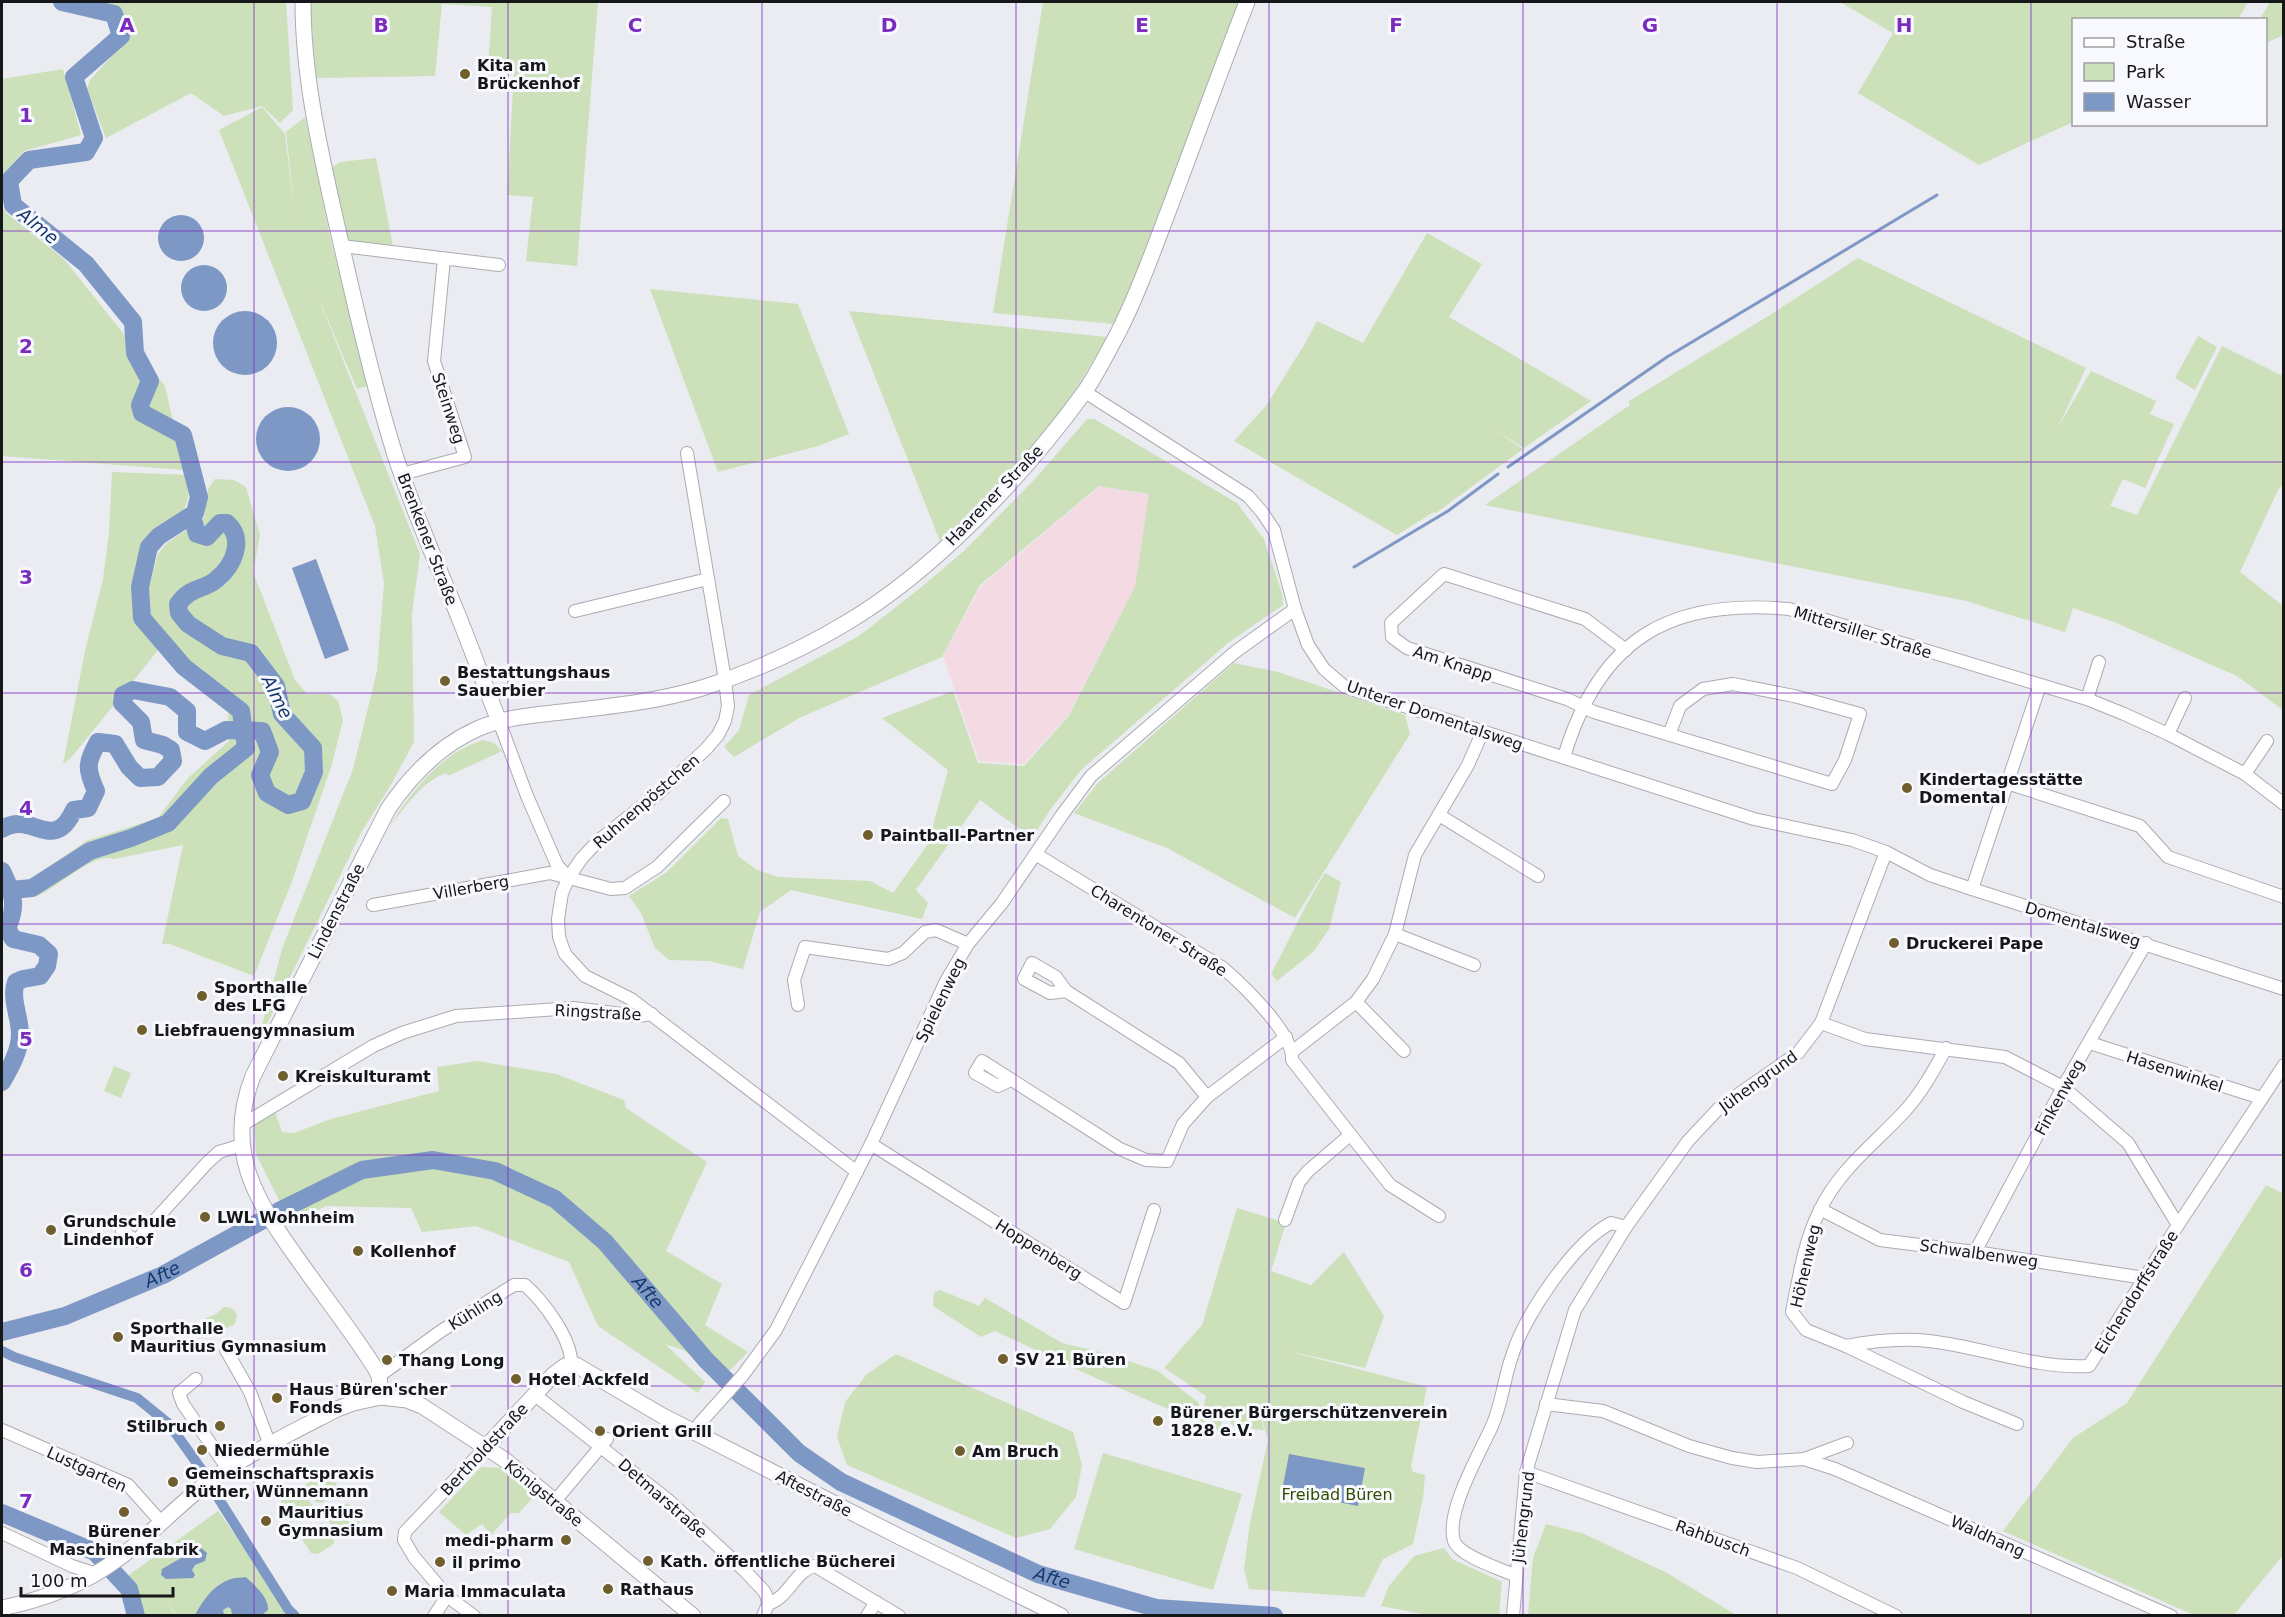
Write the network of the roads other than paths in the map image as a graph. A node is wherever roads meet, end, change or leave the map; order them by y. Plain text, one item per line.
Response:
1 (303, 2) edge
2 (1246, 2) edge
3 (342, 246) junction
4 (444, 259) junction
5 (499, 265) dead end
6 (1085, 392) junction
7 (687, 453) dead end
8 (402, 474) junction
9 (708, 579) junction
10 (1295, 609) junction
11 (575, 611) dead end
12 (1626, 650) junction
13 (2099, 662) dead end
14 (725, 680) junction
15 (2040, 685) junction
16 (2185, 698) dead end
17 (2087, 699) junction
18 (1582, 706) junction
19 (499, 722) junction
20 (1482, 733) junction
21 (2168, 734) junction
22 (1669, 735) junction
23 (2267, 741) dead end
24 (1564, 758) junction
25 (2245, 774) junction
26 (2007, 783) junction
27 (724, 801) dead end
28 (2283, 804) edge
29 (1439, 814) junction
30 (1886, 852) junction
31 (1037, 855) junction
32 (1538, 876) dead end
33 (569, 877) junction
34 (1972, 889) junction
35 (2283, 897) edge
36 (373, 904) dead end
37 (1395, 934) junction
38 (2146, 943) junction
39 (968, 944) junction
40 (1474, 965) dead end
41 (2283, 989) edge
42 (1066, 991) dead end
43 (1356, 1002) junction
44 (798, 1005) dead end
45 (652, 1014) junction
46 (1821, 1023) junction
47 (1286, 1037) junction
48 (2090, 1043) junction
49 (1946, 1048) junction
50 (1293, 1051) junction
51 (1404, 1052) dead end
52 (2283, 1065) edge
53 (1011, 1080) dead end
54 (2063, 1087) junction
55 (1208, 1097) junction
56 (2261, 1098) junction
57 (242, 1125) junction
58 (1350, 1135) junction
59 (871, 1144) junction
60 (242, 1145) junction
61 (856, 1172) junction
62 (1820, 1209) junction
63 (1154, 1210) dead end
64 (1440, 1216) dead end
65 (1285, 1220) dead end
66 (2178, 1225) junction
67 (1626, 1227) junction
68 (122, 1231) dead end
69 (1974, 1252) junction
70 (2145, 1278) junction
71 (1846, 1346) junction
72 (226, 1350) dead end
73 (571, 1365) junction
74 (379, 1376) junction
75 (196, 1379) dead end
76 (536, 1395) junction
77 (381, 1397) junction
78 (1546, 1404) junction
79 (2017, 1424) dead end
80 (2, 1430) edge
81 (695, 1432) junction
82 (604, 1443) junction
83 (1847, 1443) dead end
84 (270, 1445) junction
85 (486, 1447) junction
86 (1804, 1460) junction
87 (228, 1469) junction
88 (1526, 1472) junction
89 (555, 1501) junction
90 (161, 1522) junction
91 (2, 1533) edge
92 (97, 1573) junction
93 (1516, 1576) junction
94 (447, 1596) junction
95 (876, 1602) junction
96 (768, 1604) junction
97 (2, 1608) edge
98 (24, 1610) edge
99 (434, 1616) edge
100 (474, 1616) edge
101 (693, 1616) edge
102 (763, 1616) edge
103 (867, 1616) edge
104 (899, 1616) edge
105 (1061, 1616) edge
106 (1513, 1616) edge
107 (1896, 1616) edge
108 (2171, 1616) edge

1 - 3 main road, Brenkener Straße
2 - 6 main road, Haarener Straße
3 - 4 street
3 - 8 main road, Brenkener Straße
4 - 5 street
4 - 8 street, Steinweg
6 - 10 street, Unterer Domentalsweg
6 - 14 main road, Haarener Straße
7 - 9 street, Ruhnenpöstchen
8 - 19 main road, Brenkener Straße
9 - 11 street
9 - 14 street, Ruhnenpöstchen
10 - 20 street, Unterer Domentalsweg
10 - 31 street, Spielenweg
12 - 15 street, Mittersiller Straße
12 - 18 street, Mittersiller Straße
12 - 18 street, Am Knapp
13 - 17 street
14 - 19 main road, Haarener Straße
14 - 33 street, Ruhnenpöstchen
15 - 17 street, Mittersiller Straße
15 - 26 street
16 - 21 street
17 - 21 street, Mittersiller Straße
18 - 22 street
18 - 24 street, Mittersiller Straße
19 - 33 street, Brenkener Straße
19 - 57 main road, Lindenstraße
20 - 24 street, Unterer Domentalsweg
20 - 29 street
21 - 25 street, Mittersiller Straße
22 - 22 street
23 - 25 street
24 - 30 street, Unterer Domentalsweg
25 - 28 street, Mittersiller Straße
26 - 34 street
26 - 35 street
27 - 33 street
29 - 32 street
29 - 37 street
30 - 34 street, Domentalsweg
30 - 46 street, Jühengrund
31 - 39 street, Spielenweg
31 - 47 street, Charentoner Straße
33 - 36 street, Villerberg
33 - 45 street
34 - 38 street, Domentalsweg
37 - 40 street
37 - 43 street
38 - 41 street, Domentalsweg
38 - 48 street, Finkenweg
39 - 44 street
39 - 59 street, Spielenweg
42 - 55 street
43 - 50 street
43 - 51 street
45 - 57 street, Ringstraße
45 - 61 street, Ringstraße
46 - 49 street, Eichendorffstraße
46 - 67 street, Jühengrund
47 - 50 street, Charentoner Straße
47 - 55 street
48 - 54 street, Finkenweg
48 - 56 street, Hasenwinkel
49 - 54 street, Eichendorffstraße
49 - 62 street, Höhenweg
50 - 58 street, Charentoner Straße
52 - 56 street
53 - 55 street
54 - 66 street, Eichendorffstraße
54 - 69 street, Finkenweg
56 - 66 street
57 - 60 main road, Lindenstraße
58 - 64 street, Charentoner Straße
58 - 65 street
59 - 61 street, Spielenweg
59 - 63 street, Hoppenberg
60 - 68 street
60 - 74 main road, Lindenstraße
61 - 81 street, Spielenweg
62 - 69 street, Schwalbenweg
62 - 71 street, Höhenweg
66 - 70 street, Eichendorffstraße
67 - 78 street, Jühengrund
67 - 93 street, Jühengrund
69 - 70 street, Schwalbenweg
70 - 71 street, Eichendorffstraße
71 - 79 street, Höhenweg
72 - 84 street
73 - 74 street, Kühling
73 - 76 main road, Bertholdstraße
73 - 81 main road, Aftestraße
74 - 77 main road, Lindenstraße
75 - 87 street
76 - 82 street, Detmarstraße
76 - 85 main road, Bertholdstraße
77 - 84 main road
77 - 85 main road, Königstraße
78 - 86 street, Waldhang
78 - 88 street, Jühengrund
80 - 90 street, Lustgarten
81 - 105 main road, Aftestraße
82 - 89 street
82 - 96 street, Detmarstraße
83 - 86 street, Waldhang
84 - 87 main road
85 - 89 main road, Königstraße
85 - 94 street, Bertholdstraße
86 - 108 street, Waldhang
87 - 90 main road
88 - 93 street, Jühengrund
88 - 107 street, Rahbusch
89 - 101 main road, Königstraße
90 - 92 main road
91 - 92 street
92 - 98 main road
93 - 106 street, Jühengrund
94 - 99 street
94 - 100 street
95 - 96 street
95 - 103 street
95 - 104 street
96 - 102 street
97 - 98 main road

